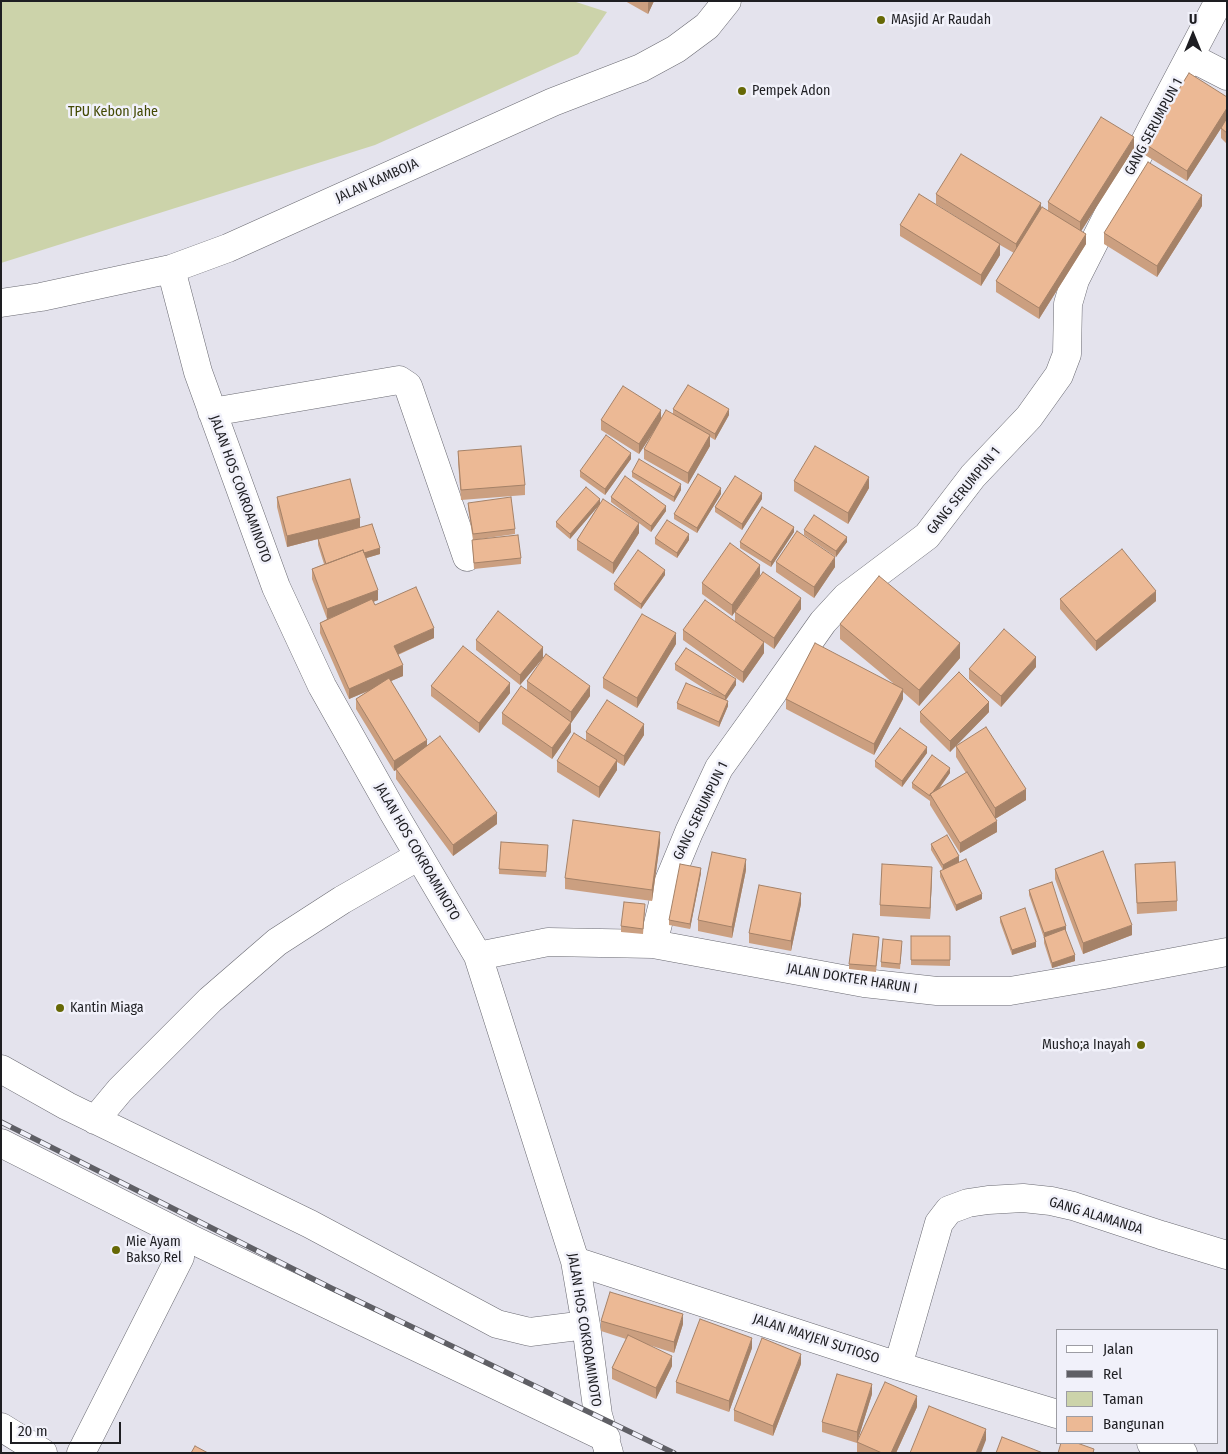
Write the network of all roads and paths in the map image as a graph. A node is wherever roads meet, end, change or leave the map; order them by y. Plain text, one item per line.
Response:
1 (727, 1) edge
2 (1220, 1) edge
3 (1190, 57) junction
4 (1227, 76) edge
5 (171, 269) junction
6 (1, 303) edge
7 (212, 412) junction
8 (467, 558) dead end
9 (419, 856) junction
10 (653, 944) junction
11 (1227, 952) edge
12 (478, 956) junction
13 (1, 1069) edge
14 (95, 1120) junction
15 (1, 1143) edge
16 (1227, 1255) edge
17 (180, 1257) dead end
18 (575, 1261) junction
19 (586, 1325) junction
20 (898, 1366) junction
21 (1056, 1414) edge
22 (1, 1427) edge
23 (1154, 1444) edge
24 (607, 1445) edge
25 (43, 1453) edge
26 (81, 1453) edge
27 (1184, 1453) edge

1 - 5 street, JALAN KAMBOJA
2 - 3 street, GANG SERUMPUN 1
3 - 4 street
3 - 10 street, GANG SERUMPUN 1
5 - 6 street, JALAN KAMBOJA
5 - 7 street, JALAN HOS COKROAMINOTO
7 - 8 street
7 - 9 street, JALAN HOS COKROAMINOTO
9 - 12 street, JALAN HOS COKROAMINOTO
9 - 14 street
10 - 11 street, JALAN DOKTER HARUN I
10 - 12 street, JALAN DOKTER HARUN I
12 - 18 street, JALAN HOS COKROAMINOTO
13 - 14 street
14 - 19 street
15 - 24 street
16 - 20 street, GANG ALAMANDA
17 - 26 street
18 - 19 street, JALAN HOS COKROAMINOTO
18 - 20 street, JALAN MAYJEN SUTIOSO
19 - 24 street, JALAN HOS COKROAMINOTO
20 - 21 street, JALAN MAYJEN SUTIOSO
22 - 25 street
23 - 27 street

